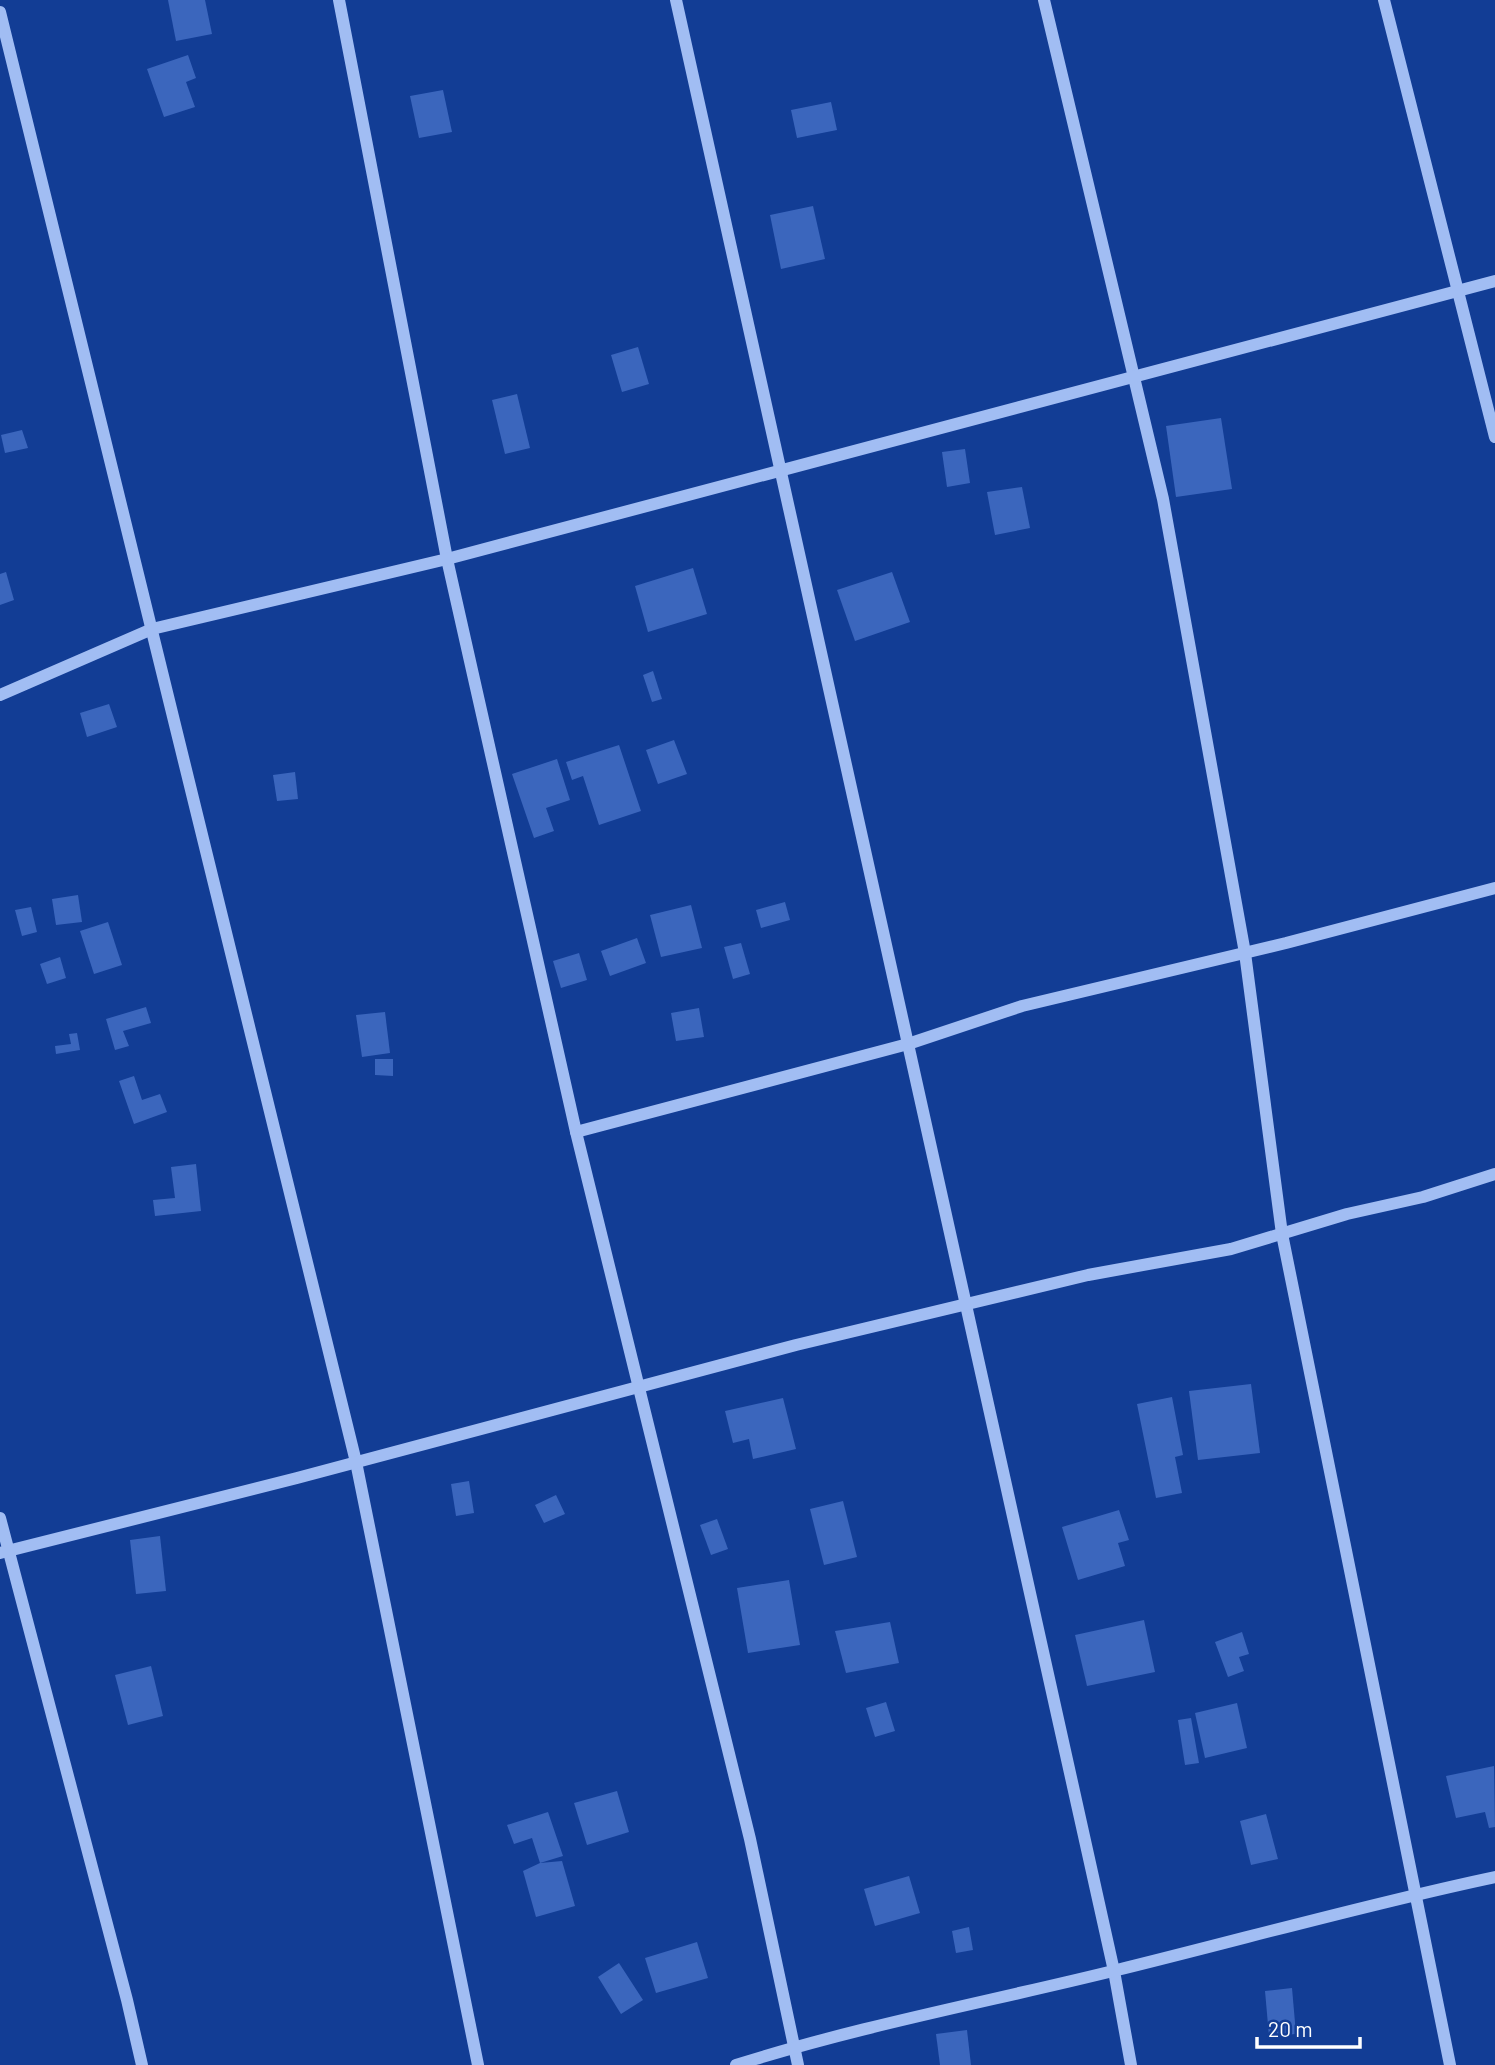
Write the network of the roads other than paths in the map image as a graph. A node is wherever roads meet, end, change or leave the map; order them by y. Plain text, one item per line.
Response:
1 (339, 0) edge
2 (676, 0) edge
3 (1044, 0) edge
4 (1384, 0) edge
5 (0, 12) edge
6 (1495, 281) edge
7 (1457, 291) junction
8 (1134, 378) junction
9 (1495, 437) edge
10 (781, 471) junction
11 (447, 559) junction
12 (152, 629) junction
13 (0, 695) edge
14 (1495, 888) edge
15 (1245, 953) junction
16 (908, 1044) junction
17 (576, 1132) junction
18 (1495, 1174) edge
19 (1282, 1234) junction
20 (965, 1305) junction
21 (639, 1385) junction
22 (356, 1462) junction
23 (0, 1518) edge
24 (4, 1552) edge
25 (1495, 1877) edge
26 (1416, 1894) junction
27 (1114, 1971) junction
28 (794, 2047) junction
29 (142, 2065) edge
30 (478, 2065) edge
31 (736, 2065) edge
32 (798, 2065) edge
33 (1131, 2065) edge
34 (1450, 2065) edge

1 - 11 street
2 - 10 street
3 - 8 street
4 - 7 street
5 - 12 street
6 - 7 street
7 - 8 street
7 - 9 street
8 - 10 street
8 - 15 street
10 - 11 street
10 - 16 street
11 - 12 street
11 - 17 street
12 - 13 street
12 - 22 street
14 - 15 street
15 - 16 street
15 - 19 street
16 - 17 street
16 - 20 street
17 - 21 street
18 - 19 street
19 - 20 street
19 - 26 street
20 - 21 street
20 - 27 street
21 - 22 street
21 - 28 street
22 - 24 street
22 - 30 street
23 - 24 street
24 - 29 street
25 - 26 street
26 - 27 street
26 - 34 street
27 - 28 street
27 - 33 street
28 - 31 street
28 - 32 street

